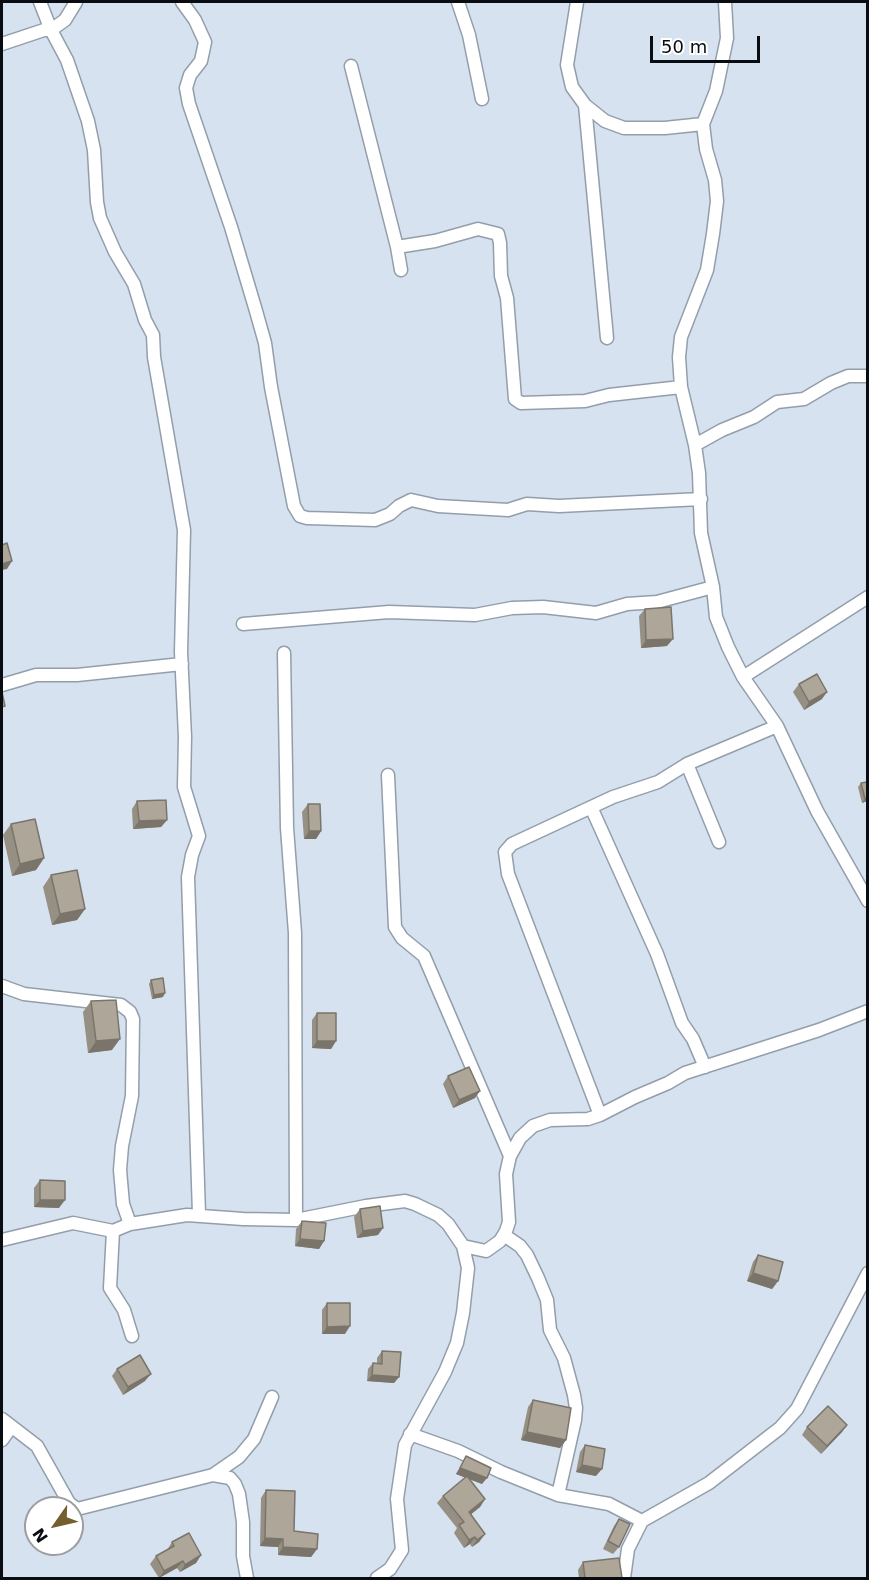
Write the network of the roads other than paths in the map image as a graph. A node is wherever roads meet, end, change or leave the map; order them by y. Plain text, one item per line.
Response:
1 (40, 2) edge
2 (76, 2) edge
3 (182, 2) edge
4 (458, 2) edge
5 (577, 2) edge
6 (725, 2) edge
7 (51, 30) junction
8 (2, 44) edge
9 (351, 66) dead end
10 (482, 99) dead end
11 (585, 105) junction
12 (703, 124) junction
13 (397, 247) junction
14 (401, 270) dead end
15 (608, 338) dead end
16 (867, 376) edge
17 (681, 387) junction
18 (695, 445) junction
19 (701, 499) junction
20 (713, 587) junction
21 (867, 597) edge
22 (243, 624) dead end
23 (284, 653) dead end
24 (182, 664) junction
25 (744, 677) junction
26 (2, 685) edge
27 (777, 726) junction
28 (687, 764) junction
29 (388, 775) dead end
30 (591, 807) junction
31 (718, 842) dead end
32 (867, 901) edge
33 (2, 986) edge
34 (867, 1011) edge
35 (705, 1067) junction
36 (600, 1115) junction
37 (510, 1156) junction
38 (199, 1214) junction
39 (296, 1220) junction
40 (129, 1224) junction
41 (113, 1231) junction
42 (504, 1235) junction
43 (2, 1240) edge
44 (463, 1246) junction
45 (486, 1251) junction
46 (468, 1269) junction
47 (867, 1273) edge
48 (132, 1336) dead end
49 (272, 1397) dead end
50 (6, 1423) edge
51 (410, 1434) junction
52 (2, 1440) edge
53 (213, 1475) junction
54 (558, 1495) junction
55 (642, 1521) junction
56 (247, 1578) edge
57 (377, 1578) edge
58 (624, 1578) edge

1 - 7 street
2 - 7 street
3 - 19 street
4 - 10 street
5 - 11 street
6 - 12 street
7 - 8 street
7 - 24 street
9 - 13 street
11 - 12 street
11 - 15 street
12 - 17 street
13 - 14 street
13 - 17 street
16 - 18 street
17 - 18 street
18 - 19 street
19 - 20 street
20 - 22 street
20 - 25 street
21 - 25 street
23 - 39 street
24 - 26 street
24 - 38 street
25 - 27 street
27 - 28 street
27 - 32 street
28 - 30 street
28 - 31 street
29 - 37 street
30 - 35 street
30 - 36 street
33 - 40 street
34 - 35 street
35 - 36 street
36 - 37 street
37 - 42 street
38 - 39 street
38 - 40 street
39 - 44 street
40 - 41 street
41 - 43 street
41 - 48 street
42 - 45 street
42 - 54 street
44 - 45 street
44 - 46 street
45 - 46 street
46 - 51 street
47 - 55 street
49 - 53 street
50 - 52 street
50 - 53 street
51 - 54 street
51 - 57 street
53 - 56 street
54 - 55 street
55 - 58 street

